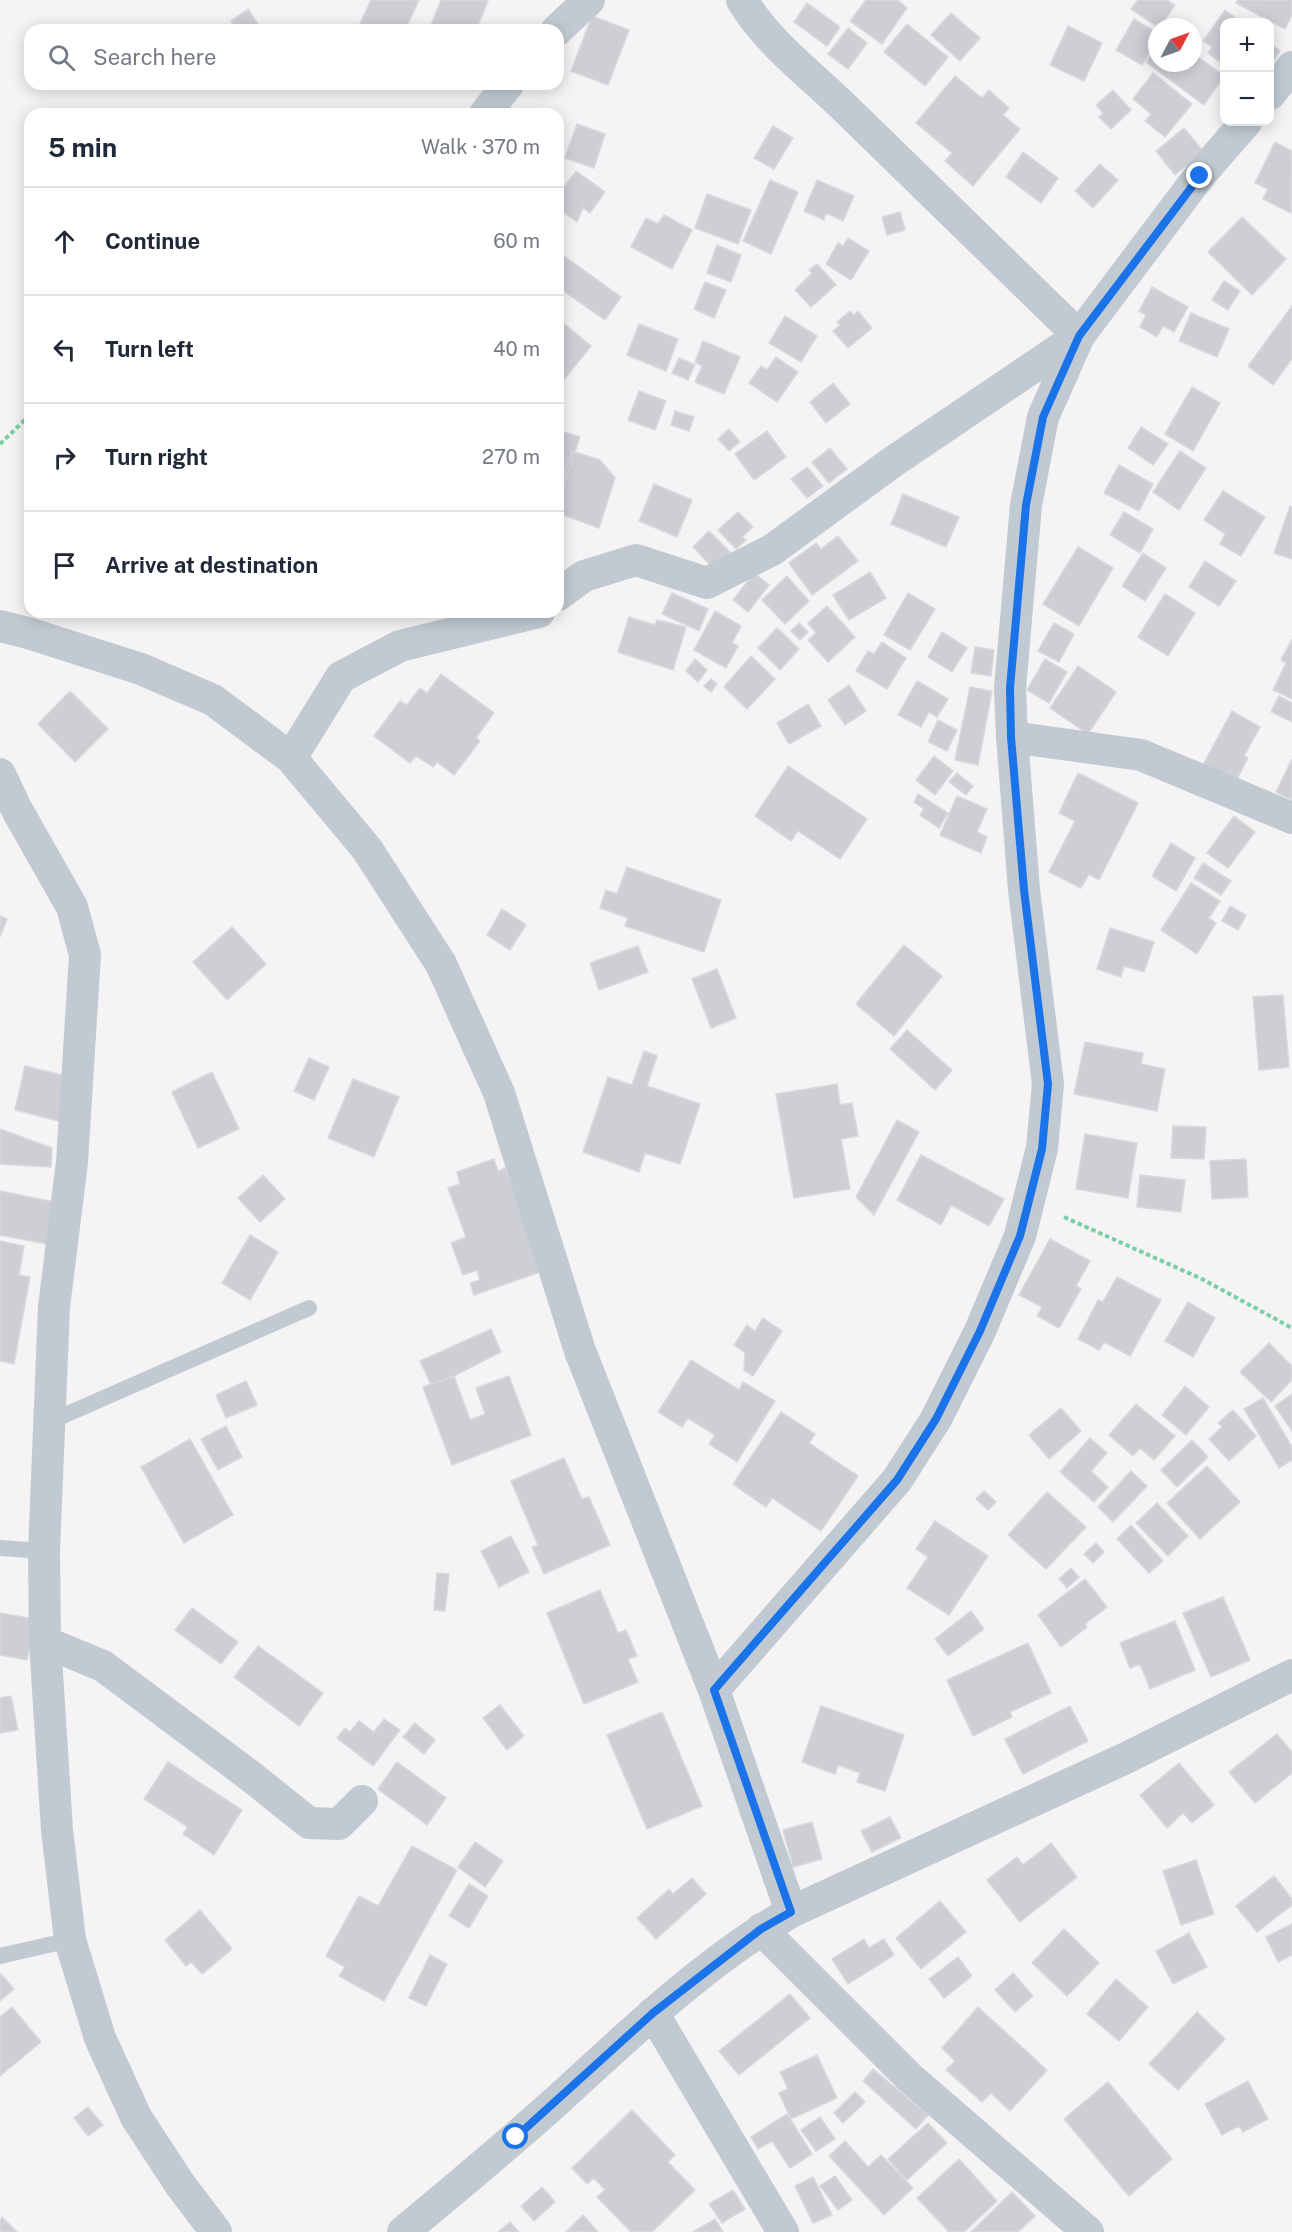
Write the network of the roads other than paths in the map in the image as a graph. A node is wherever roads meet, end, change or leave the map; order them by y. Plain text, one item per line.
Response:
1 (589, 0) edge
2 (741, 0) edge
3 (564, 24) edge
4 (1292, 67) edge
5 (1274, 88) edge
6 (503, 90) edge
7 (489, 108) edge
8 (1243, 126) edge
9 (1079, 336) junction
10 (564, 591) edge
11 (514, 618) edge
12 (0, 626) edge
13 (1011, 737) junction
14 (291, 758) junction
15 (0, 774) edge
16 (1292, 818) edge
17 (309, 1308) dead end
18 (49, 1422) junction
19 (0, 1548) edge
20 (44, 1551) junction
21 (45, 1642) junction
22 (1292, 1675) edge
23 (714, 1690) junction
24 (362, 1802) dead end
25 (791, 1912) junction
26 (761, 1929) junction
27 (70, 1940) junction
28 (0, 1956) edge
29 (653, 2013) junction
30 (216, 2232) edge
31 (403, 2232) edge
32 (783, 2232) edge
33 (1088, 2232) edge

1 - 3 street
2 - 9 street
4 - 5 street
6 - 7 street
8 - 9 street
9 - 10 street
9 - 13 street
11 - 14 street
12 - 14 street
13 - 16 street
13 - 23 street
14 - 23 street
15 - 18 street
17 - 18 lane
18 - 20 street
19 - 20 lane
20 - 21 street
21 - 24 street
21 - 27 street
22 - 25 street
23 - 25 street
25 - 26 street
26 - 29 street
26 - 33 street
27 - 28 lane
27 - 30 street
29 - 31 street
29 - 32 street

